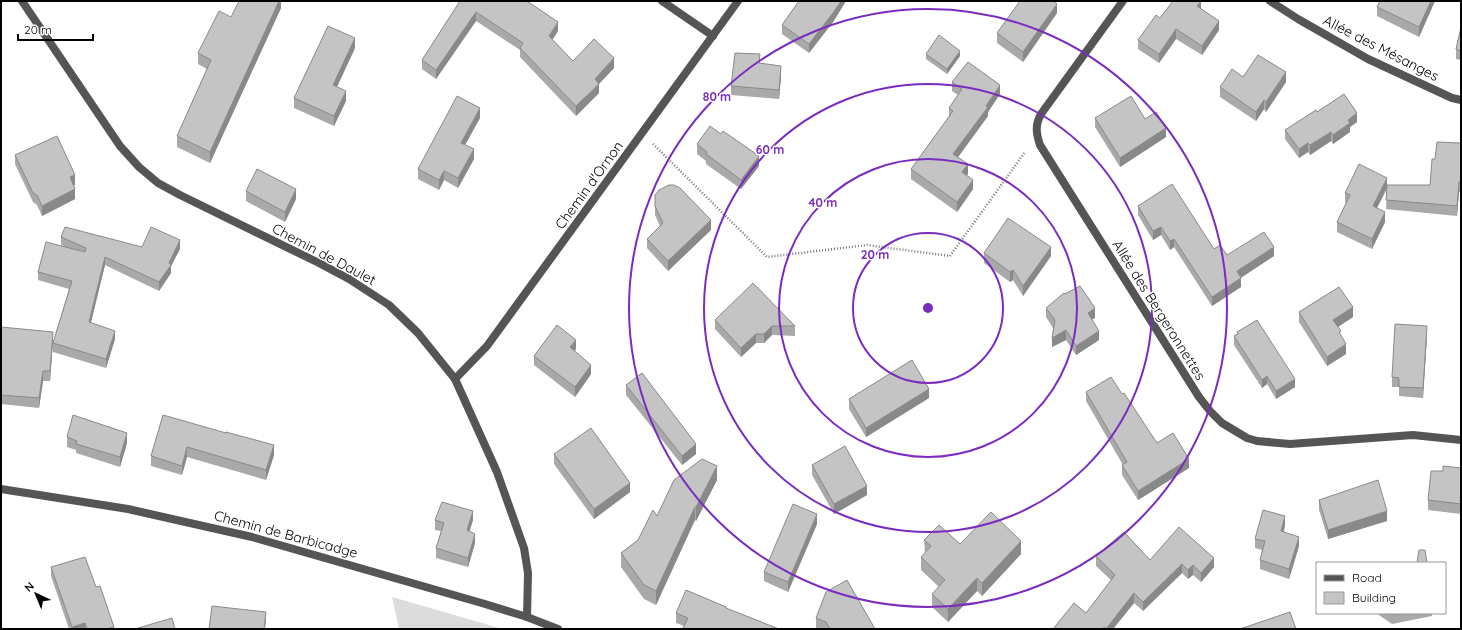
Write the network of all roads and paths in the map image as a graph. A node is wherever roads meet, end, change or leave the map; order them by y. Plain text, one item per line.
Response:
1 (22, 1) edge
2 (662, 1) edge
3 (738, 1) edge
4 (1123, 1) edge
5 (1270, 1) edge
6 (713, 36) junction
7 (1461, 100) edge
8 (642, 134) junction
9 (1036, 136) junction
10 (455, 379) junction
11 (1461, 440) edge
12 (1, 489) edge
13 (527, 617) junction
14 (558, 629) edge

1 - 10 street, Chemin de Daulet
2 - 6 street
3 - 6 street, Chemin d'Ornon
4 - 9 street
5 - 7 street, Allée des Mésanges
6 - 8 street, Chemin d'Ornon
8 - 9 path
8 - 10 street, Chemin d'Ornon
9 - 11 street, Allée des Bergeronnettes
10 - 13 street, Chemin de Daulet
12 - 13 street, Chemin de Barbicadge
13 - 14 street, Chemin de Barbicadge

